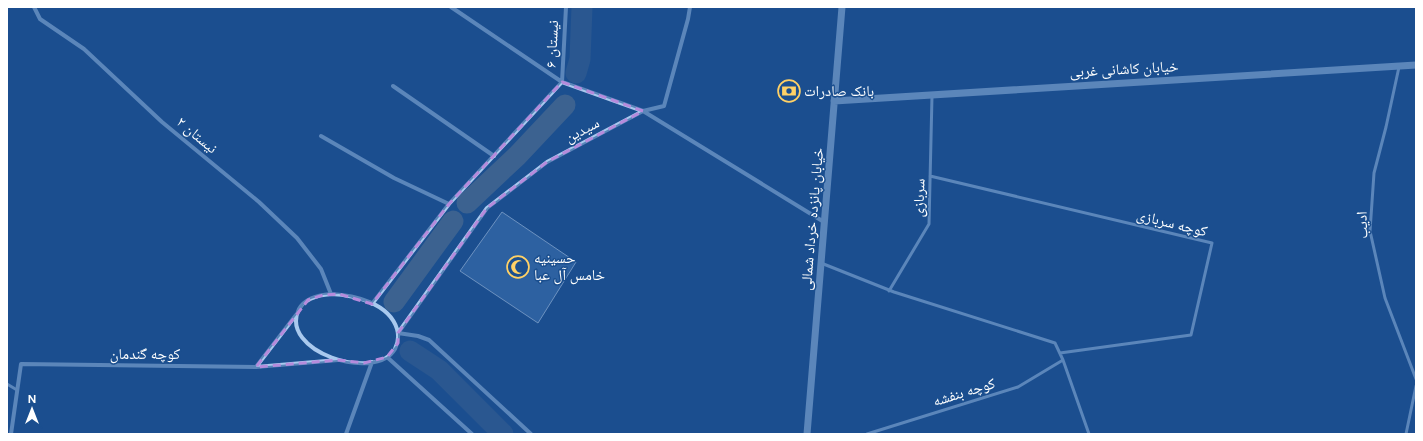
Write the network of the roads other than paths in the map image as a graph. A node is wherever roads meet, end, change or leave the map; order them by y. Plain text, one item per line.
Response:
1 (34, 7) edge
2 (451, 7) edge
3 (566, 7) edge
4 (690, 7) edge
5 (842, 7) edge
6 (1416, 65) edge
7 (1400, 66) junction
8 (562, 82) junction
9 (393, 86) dead end
10 (932, 94) junction
11 (834, 101) junction
12 (643, 111) junction
13 (321, 136) dead end
14 (494, 156) junction
15 (930, 176) junction
16 (449, 204) junction
17 (824, 222) junction
18 (821, 263) junction
19 (889, 291) junction
20 (331, 294) junction
21 (372, 304) junction
22 (297, 314) junction
23 (398, 333) junction
24 (1060, 353) junction
25 (387, 357) junction
26 (338, 360) junction
27 (1063, 360) junction
28 (372, 362) junction
29 (256, 367) junction
30 (1416, 379) edge
31 (7, 384) edge
32 (1416, 386) edge
33 (17, 390) junction
34 (11, 434) edge
35 (346, 434) edge
36 (472, 434) edge
37 (531, 434) edge
38 (807, 434) edge
39 (867, 434) edge
40 (1089, 434) edge
41 (1406, 434) edge

1 - 20 street, نیستان ۲
2 - 8 street
3 - 8 street, نیستان ۶
4 - 12 street, سیدین
5 - 11 street, خیابان پانزده خرداد شمالی
6 - 7 street, خیابان کاشانی غربی
7 - 10 street, خیابان کاشانی غربی
7 - 30 lane, ادیب
8 - 12 street
8 - 14 street
9 - 14 street
10 - 11 street, خیابان کاشانی غربی
10 - 15 lane, سربازی
11 - 17 street, خیابان پانزده خرداد شمالی
12 - 17 street
12 - 23 street, سیدین
13 - 16 street
14 - 16 street
15 - 19 lane, سربازی
15 - 24 lane, کوچه سربازی
16 - 21 street
17 - 18 street, خیابان پانزده خرداد شمالی
18 - 19 lane
18 - 38 street, خیابان پانزده خرداد شمالی
19 - 24 lane
20 - 21 street
20 - 22 street
21 - 23 street
22 - 26 street
22 - 29 street
23 - 25 street
23 - 37 street
24 - 27 lane
25 - 28 street
25 - 36 street
26 - 28 street
26 - 29 street, کوچه گندمان
27 - 39 lane, کوچه بنفشه
27 - 40 lane
28 - 35 street
29 - 33 street, کوچه گندمان
31 - 33 lane
32 - 41 lane
33 - 34 street, کوچه گندمان

